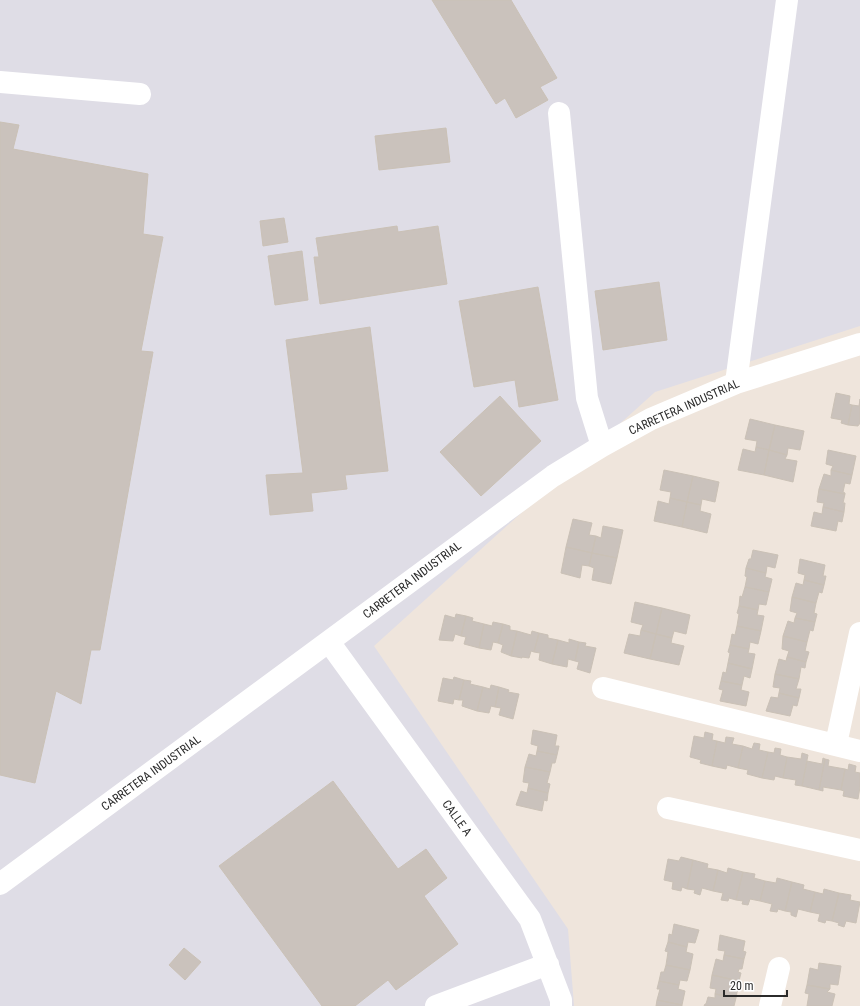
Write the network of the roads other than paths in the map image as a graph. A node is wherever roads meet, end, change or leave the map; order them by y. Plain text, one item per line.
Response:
1 (787, 0) edge
2 (0, 82) edge
3 (140, 94) dead end
4 (559, 113) dead end
5 (860, 344) edge
6 (736, 383) junction
7 (602, 446) junction
8 (860, 633) edge
9 (329, 642) junction
10 (604, 688) dead end
11 (836, 744) junction
12 (860, 751) edge
13 (668, 808) dead end
14 (860, 850) edge
15 (0, 884) edge
16 (548, 964) junction
17 (779, 968) dead end
18 (436, 1006) edge
19 (562, 1006) edge
20 (770, 1006) edge

1 - 6 street
2 - 3 street
4 - 7 street
5 - 6 street, CARRETERA INDUSTRIAL
6 - 7 street, CARRETERA INDUSTRIAL
7 - 9 street, CARRETERA INDUSTRIAL
8 - 11 street
9 - 15 street, CARRETERA INDUSTRIAL
9 - 16 street, CALLE A
10 - 11 street
11 - 12 street
13 - 14 street
16 - 18 street
16 - 19 street, CALLE A
17 - 20 street

